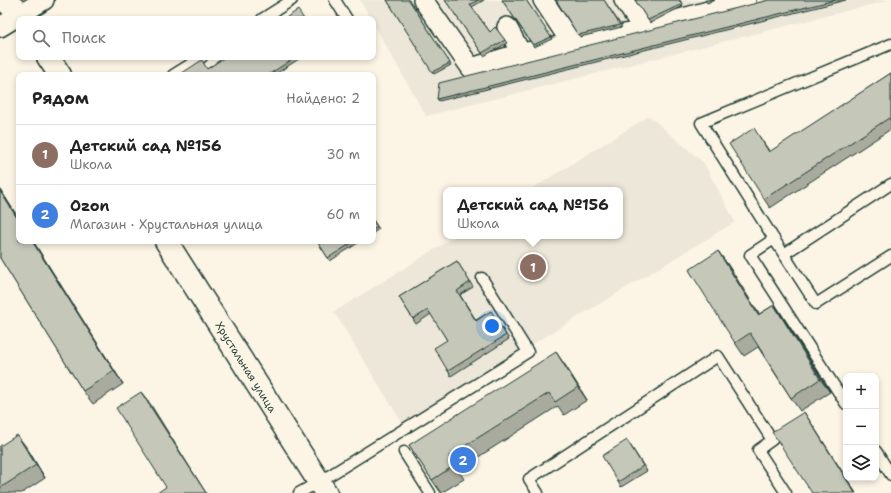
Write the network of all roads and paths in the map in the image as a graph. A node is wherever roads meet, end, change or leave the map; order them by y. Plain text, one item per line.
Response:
1 (4, 0) edge
2 (44, 0) edge
3 (292, 0) edge
4 (335, 0) edge
5 (423, 0) edge
6 (543, 0) edge
7 (624, 0) edge
8 (746, 0) edge
9 (698, 6) edge
10 (20, 11) edge
11 (267, 16) edge
12 (345, 16) edge
13 (0, 27) edge
14 (507, 27) dead end
15 (644, 30) junction
16 (572, 44) junction
17 (891, 44) edge
18 (521, 53) junction
19 (50, 60) edge
20 (197, 60) edge
21 (58, 72) edge
22 (178, 72) edge
23 (891, 184) edge
24 (774, 239) junction
25 (168, 244) edge
26 (784, 254) junction
27 (891, 256) edge
28 (482, 278) dead end
29 (843, 399) edge
30 (404, 452) dead end
31 (879, 456) edge
32 (891, 475) edge
33 (322, 487) edge
34 (299, 493) edge
35 (430, 493) edge
36 (538, 493) edge
37 (786, 493) edge

1 - 10 street
2 - 10 street
3 - 11 lane
4 - 12 lane
5 - 18 street
6 - 16 street
7 - 15 street
8 - 9 street
9 - 15 street
10 - 13 street
14 - 18 street
15 - 16 street
16 - 18 street
17 - 24 lane
19 - 21 street
20 - 22 lane
23 - 26 lane
24 - 26 lane
24 - 29 lane
25 - 33 street, Хрустальная улица
26 - 27 lane
28 - 33 lane
30 - 35 lane
31 - 32 lane
33 - 34 lane
36 - 37 lane

